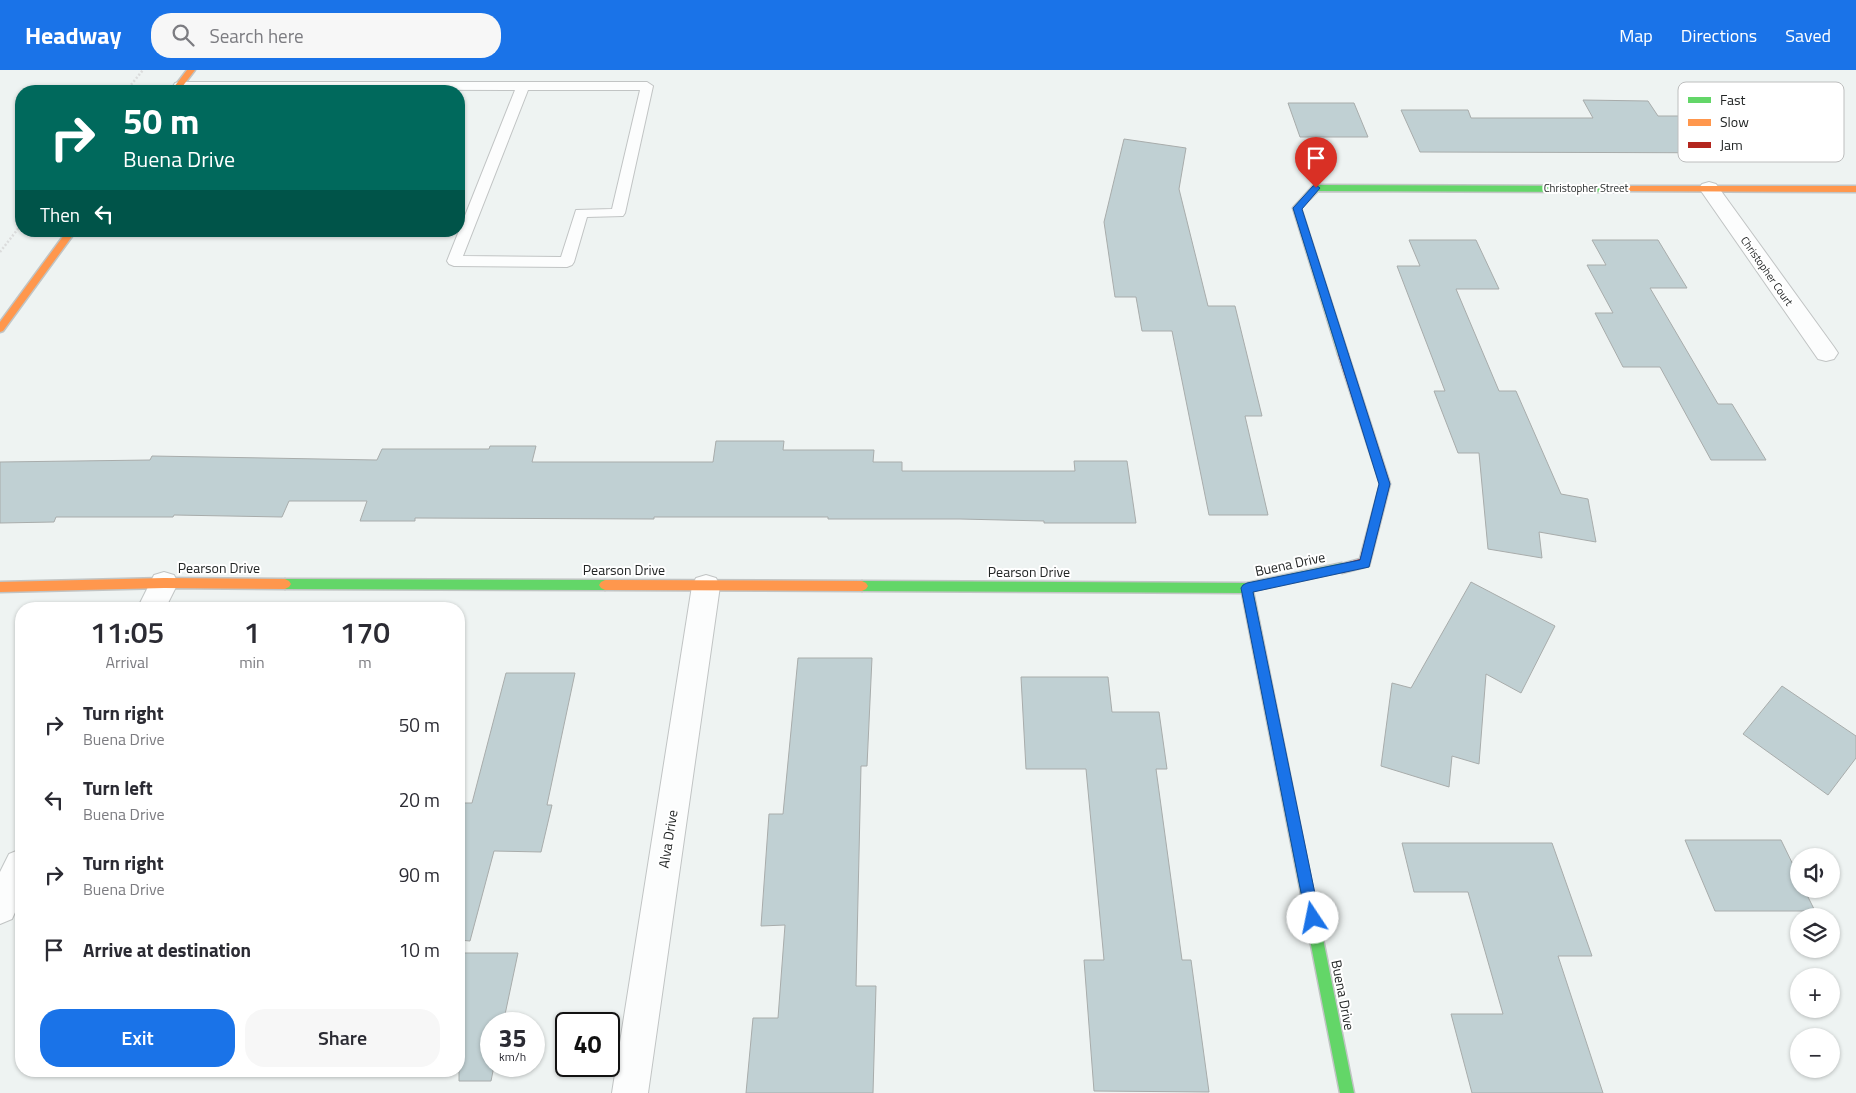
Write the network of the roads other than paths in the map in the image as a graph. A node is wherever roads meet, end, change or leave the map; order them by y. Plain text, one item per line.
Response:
1 (191, 70) edge
2 (180, 85) edge
3 (523, 86) junction
4 (465, 87) edge
5 (1316, 188) joint
6 (1709, 188) junction
7 (1856, 188) edge
8 (465, 234) edge
9 (68, 237) edge
10 (464, 237) edge
11 (0, 329) edge
12 (1826, 353) dead end
13 (164, 583) junction
14 (706, 586) junction
15 (0, 587) edge
16 (1247, 588) junction
17 (154, 602) edge
18 (15, 877) edge
19 (0, 907) edge
20 (630, 1093) edge
21 (1348, 1093) edge

1 - 2 street
3 - 4 lane
3 - 8 lane
3 - 10 lane
5 - 6 street, Christopher Street
5 - 16 street, Buena Drive
6 - 7 street, Christopher Street
6 - 12 street, Christopher Court
9 - 11 street
13 - 14 street, Pearson Drive
13 - 15 street, Pearson Drive
13 - 17 street
14 - 16 street, Pearson Drive
14 - 20 street, Alva Drive
16 - 21 street, Buena Drive
18 - 19 street

